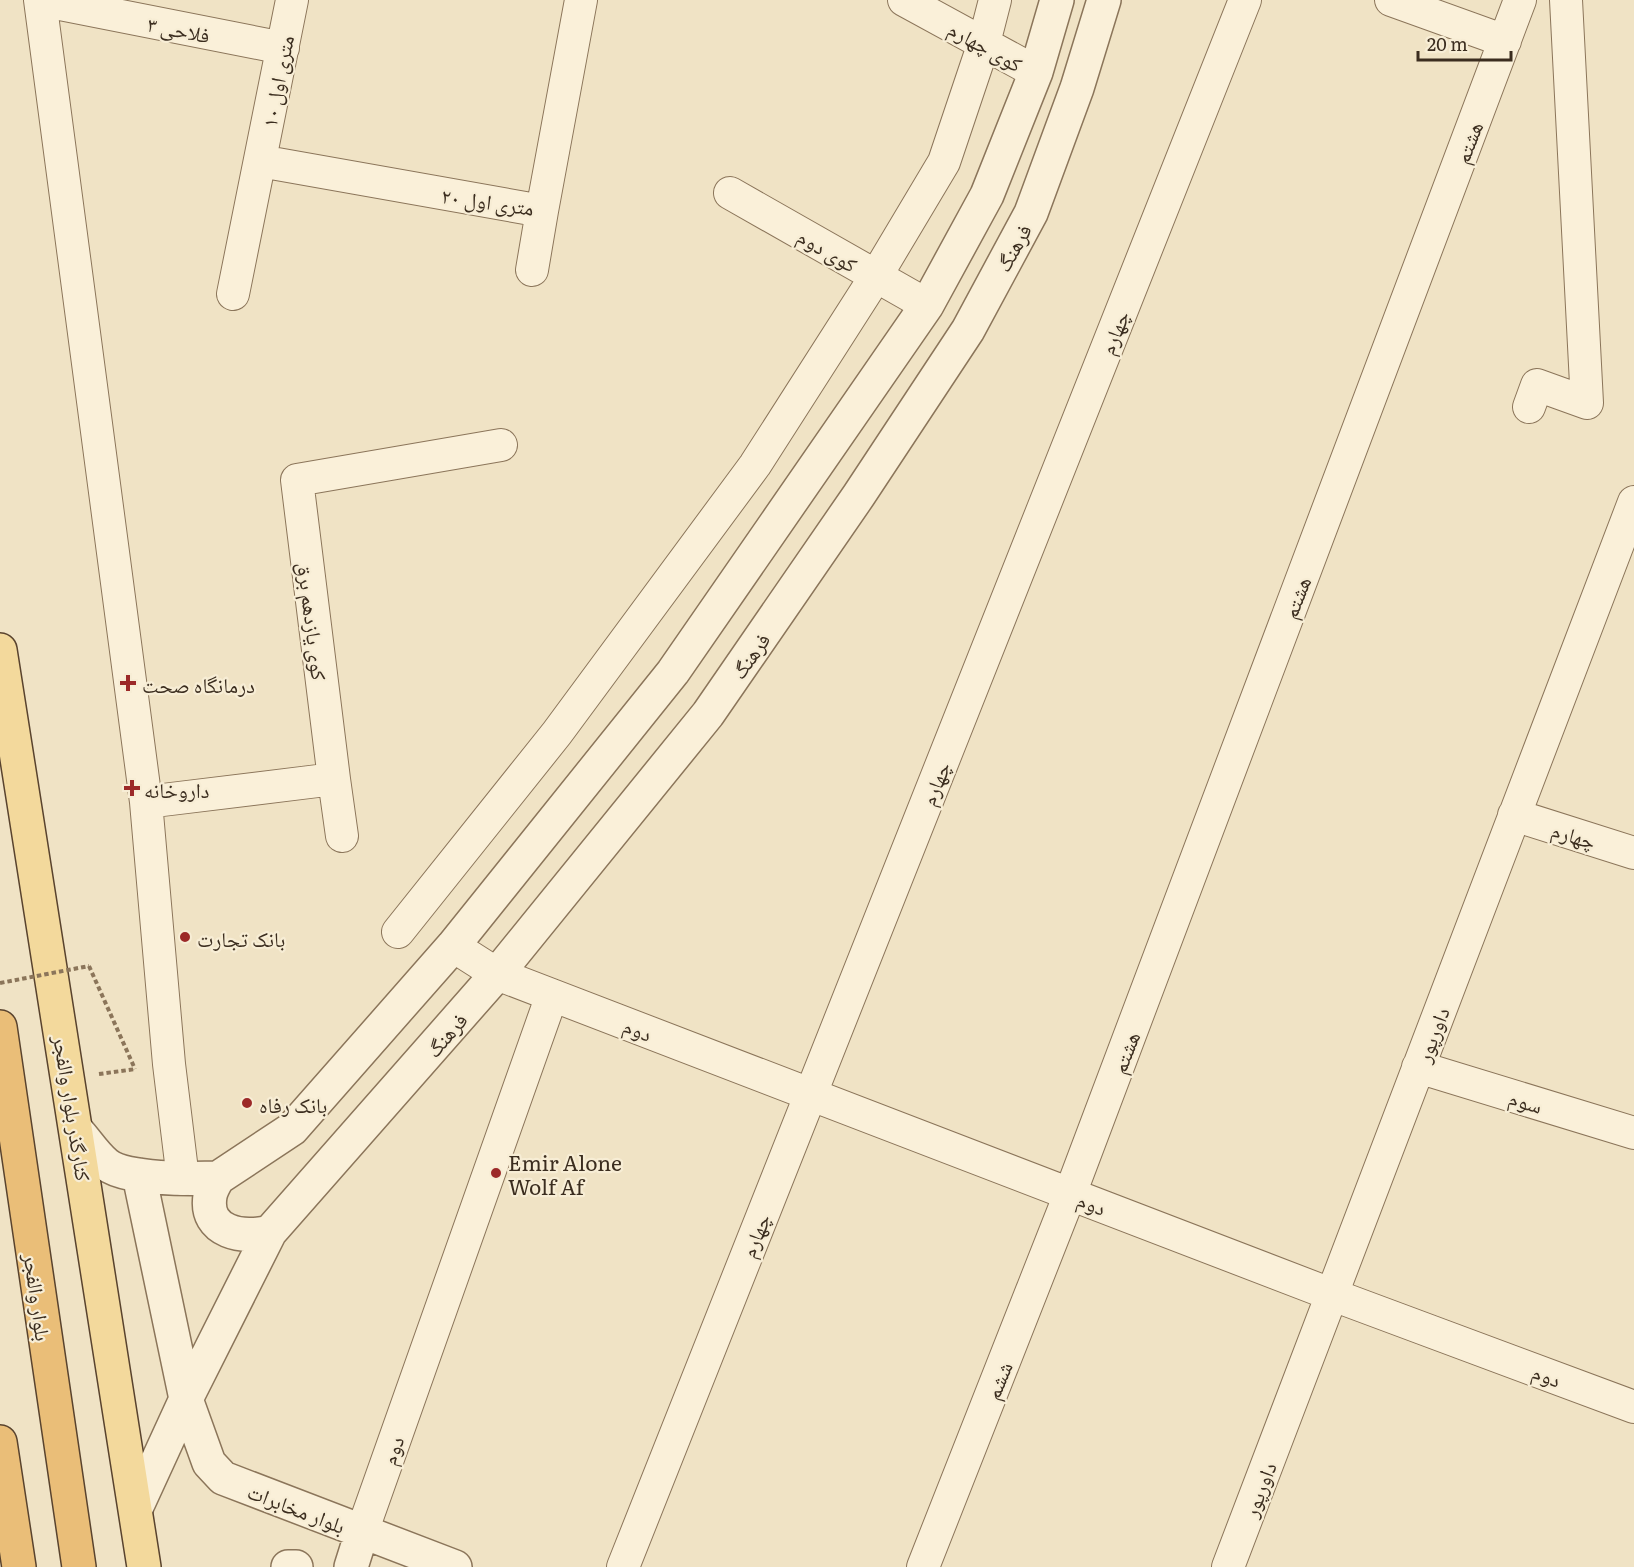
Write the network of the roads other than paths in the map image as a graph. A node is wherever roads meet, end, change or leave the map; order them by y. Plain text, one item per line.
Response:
1 (40, 0) edge
2 (292, 0) edge
3 (581, 0) edge
4 (904, 0) edge
5 (994, 0) edge
6 (1057, 0) edge
7 (1104, 0) edge
8 (1245, 0) edge
9 (1391, 0) edge
10 (1520, 0) edge
11 (1566, 0) edge
12 (133, 9) edge
13 (1505, 41) junction
14 (984, 43) junction
15 (283, 48) junction
16 (1036, 72) junction
17 (260, 161) junction
18 (730, 193) dead end
19 (542, 211) junction
20 (532, 270) dead end
21 (876, 276) junction
22 (233, 294) dead end
23 (927, 305) junction
24 (1529, 407) dead end
25 (501, 445) dead end
26 (1634, 502) edge
27 (1624, 558) edge
28 (0, 650) edge
29 (334, 779) junction
30 (146, 802) junction
31 (1514, 815) junction
32 (342, 836) dead end
33 (1634, 853) edge
34 (398, 932) dead end
35 (453, 946) junction
36 (498, 974) junction
37 (552, 995) junction
38 (0, 1027) edge
39 (1418, 1067) junction
40 (810, 1094) junction
41 (78, 1132) junction
42 (1634, 1133) edge
43 (139, 1175) junction
44 (218, 1178) junction
45 (183, 1179) junction
46 (1070, 1194) junction
47 (270, 1232) junction
48 (1333, 1295) junction
49 (186, 1399) junction
50 (1634, 1407) edge
51 (0, 1442) edge
52 (135, 1508) junction
53 (362, 1532) junction
54 (19, 1567) edge
55 (79, 1567) edge
56 (144, 1567) edge
57 (288, 1567) edge
58 (296, 1567) edge
59 (351, 1567) edge
60 (455, 1567) edge
61 (623, 1567) edge
62 (923, 1567) edge
63 (1228, 1567) edge

1 - 12 street, فلاحی ۳
1 - 30 street
2 - 15 street, ۱۰ متری اول
3 - 19 street, ۲۰ متری اول
4 - 14 street, کوی چهارم
5 - 14 street
6 - 16 street
7 - 36 street, فرهنگ
8 - 40 street, چهارم
9 - 13 street
10 - 13 street, هشتم
11 - 24 street
12 - 15 street, فلاحی ۳
13 - 46 street, هشتم
14 - 16 street, کوی چهارم
14 - 21 street
15 - 17 street, ۱۰ متری اول
16 - 23 street
17 - 19 street, ۲۰ متری اول
17 - 22 street, ۱۰ متری اول
18 - 21 street, کوی دوم
19 - 20 street
21 - 23 street, کوی دوم
21 - 34 street
23 - 35 street
25 - 29 street, کوی یازدهم برق
26 - 27 street, داورپور
27 - 31 street, داورپور
28 - 41 main road, کنارگذر بلوار والفجر
29 - 30 street
29 - 32 street
30 - 45 street
31 - 33 street, چهارم
31 - 39 street, داورپور
35 - 36 street, دوم
35 - 44 street
36 - 37 street, دوم
36 - 47 street, فرهنگ
37 - 40 street, دوم
37 - 53 street, دوم
38 - 55 highway, بلوار والفجر
39 - 42 street, سوم
39 - 48 street, داورپور
40 - 46 street, دوم
40 - 61 street, چهارم
41 - 43 street
41 - 52 main road, کنارگذر بلوار والفجر
43 - 45 street
43 - 49 street, بلوار مخابرات
44 - 45 street
44 - 47 street
46 - 48 street, دوم
46 - 62 street, ششم
47 - 49 street, فرهنگ
48 - 50 street, دوم
48 - 63 street, داورپور
49 - 52 street, فرهنگ
49 - 53 street, بلوار مخابرات
51 - 54 highway
52 - 56 main road, کنارگذر بلوار والفجر
53 - 59 street
53 - 60 street, بلوار مخابرات
57 - 58 street

